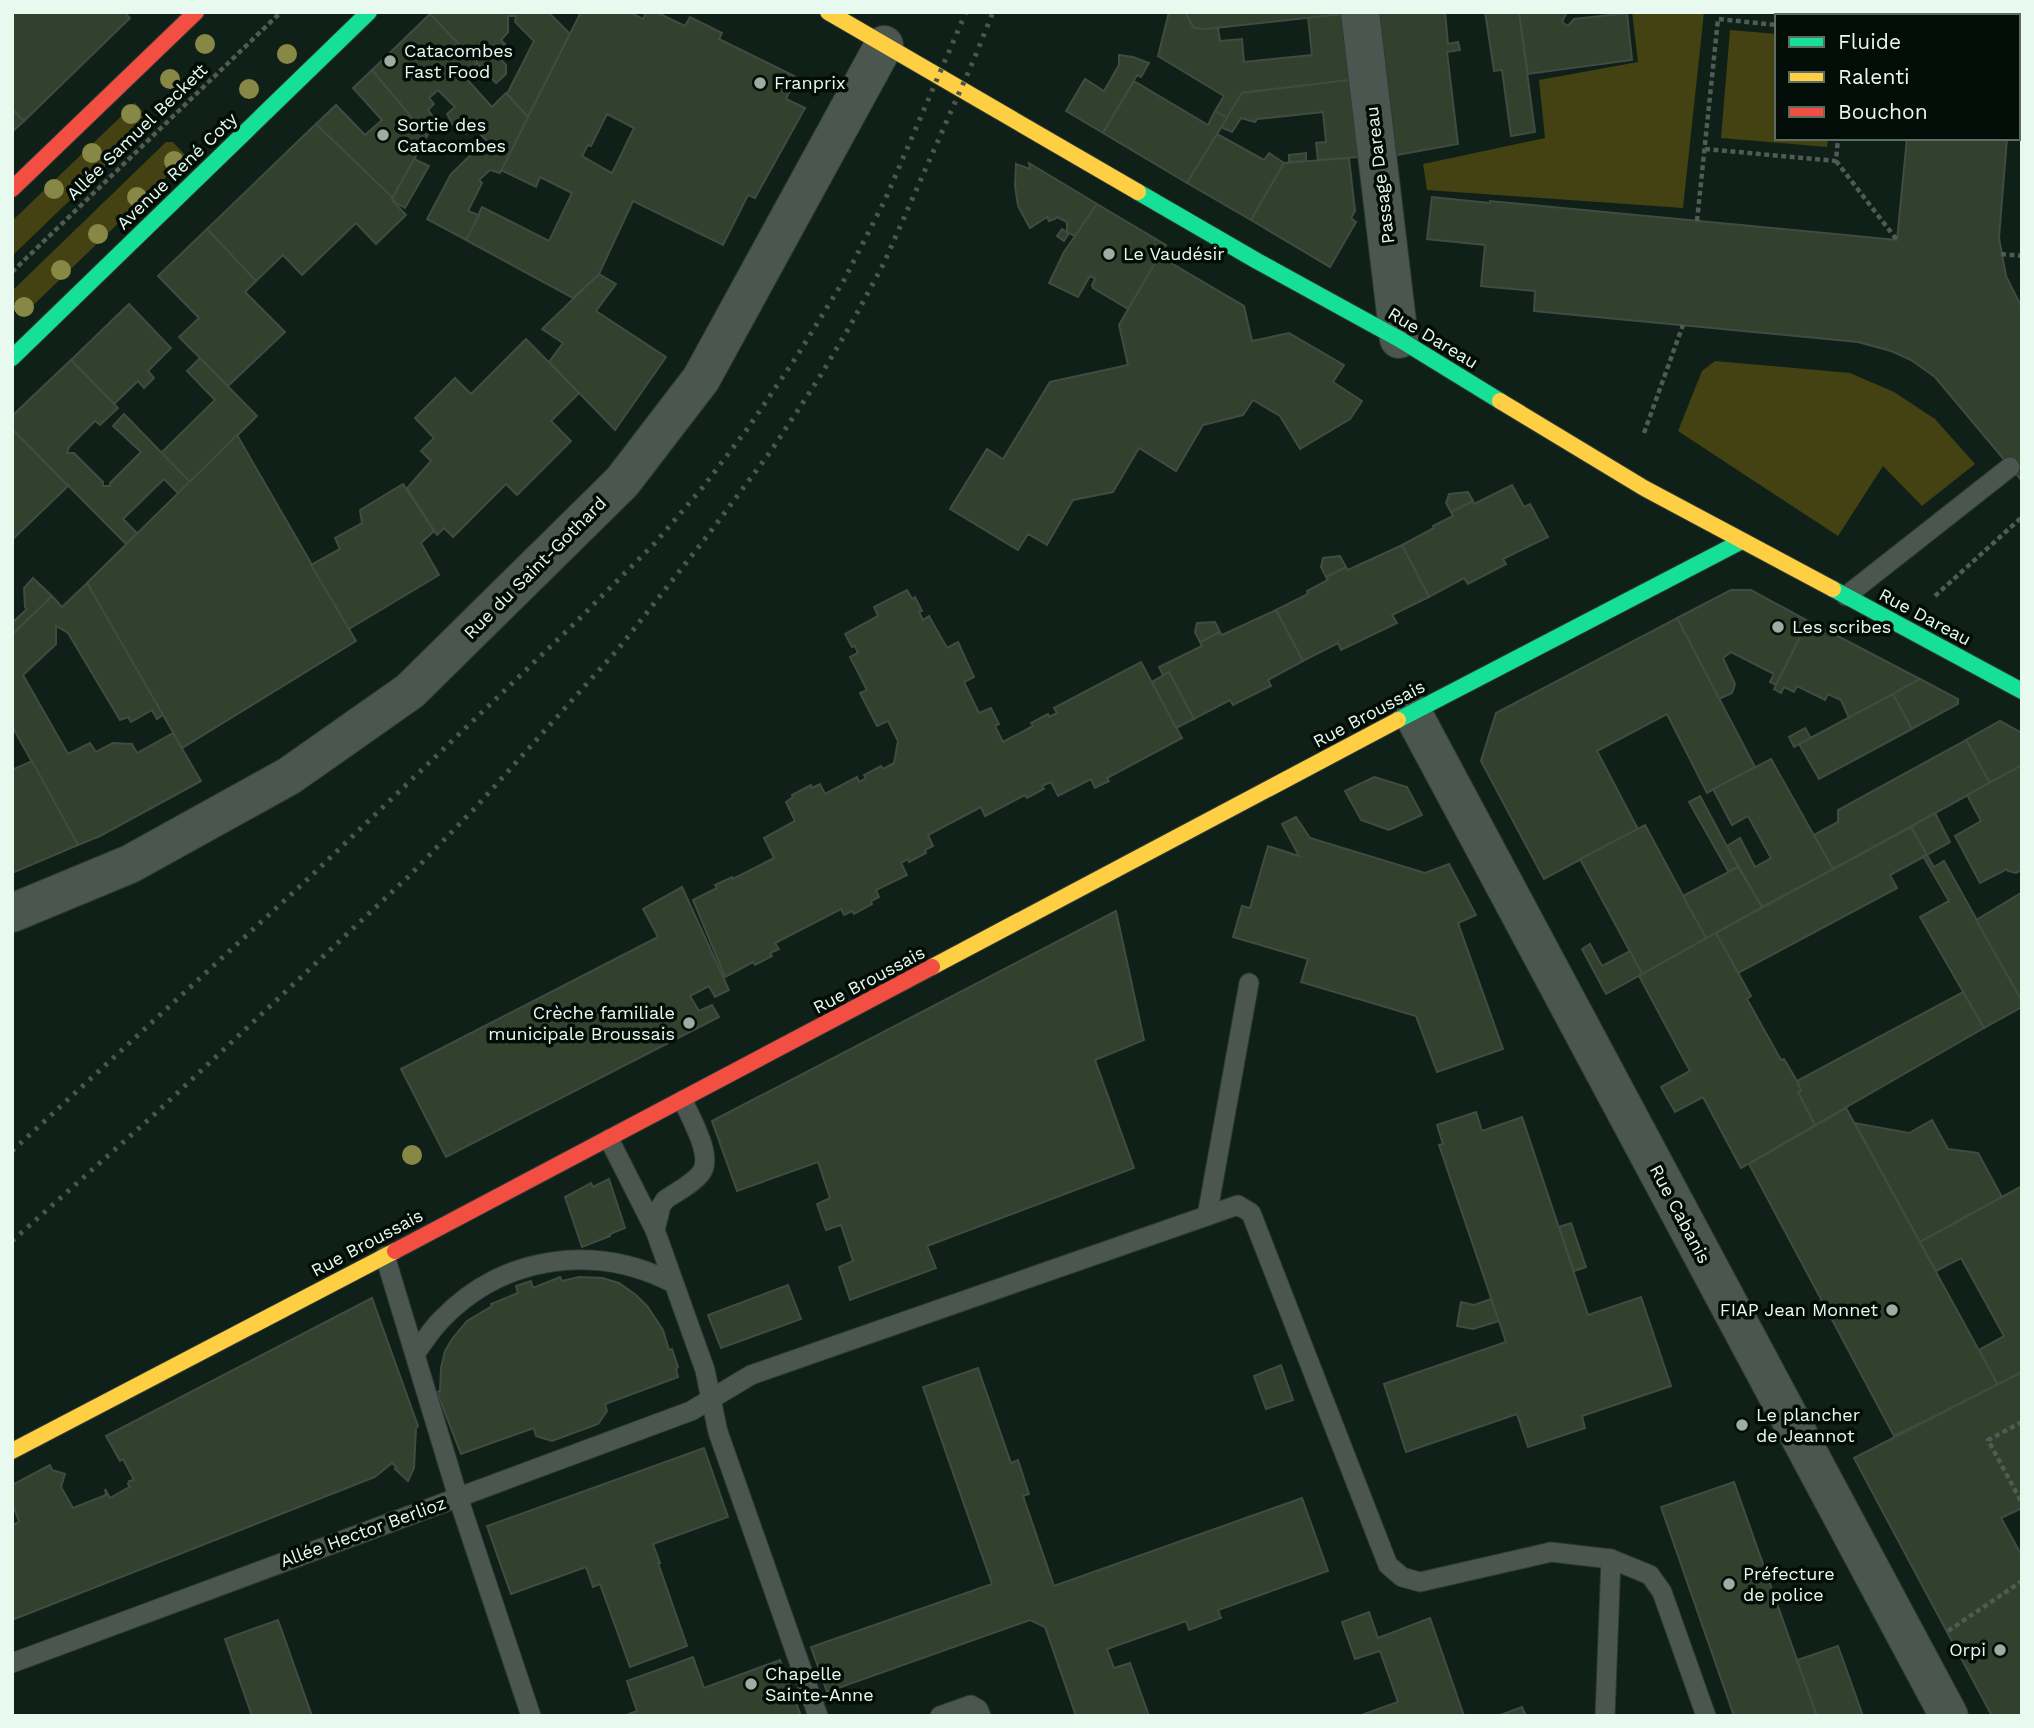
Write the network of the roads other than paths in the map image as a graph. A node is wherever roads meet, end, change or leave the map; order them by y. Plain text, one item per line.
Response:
1 (197, 12) edge
2 (369, 12) edge
3 (828, 12) edge
4 (1360, 12) edge
5 (884, 45) junction
6 (12, 189) edge
7 (1399, 339) junction
8 (12, 358) edge
9 (2010, 467) dead end
10 (1742, 541) junction
11 (1846, 596) junction
12 (2022, 691) edge
13 (1412, 712) junction
14 (12, 913) edge
15 (1249, 983) dead end
16 (683, 1100) junction
17 (609, 1139) junction
18 (1207, 1216) junction
19 (655, 1230) junction
20 (385, 1255) junction
21 (673, 1283) junction
22 (415, 1354) junction
23 (712, 1399) junction
24 (12, 1451) edge
25 (458, 1497) junction
26 (1611, 1559) junction
27 (12, 1662) edge
28 (531, 1716) edge
29 (818, 1716) edge
30 (940, 1716) edge
31 (981, 1716) edge
32 (1605, 1716) edge
33 (1706, 1716) edge
34 (1949, 1716) edge

1 - 6 street
2 - 8 street, Avenue René Coty
3 - 5 street, Rue Dareau
4 - 7 street, Passage Dareau
5 - 7 street, Rue Dareau
5 - 14 street, Rue du Saint-Gothard
7 - 10 street, Rue Dareau
9 - 11 lane
10 - 11 street, Rue Dareau
10 - 13 street, Rue Broussais
11 - 12 street, Rue Dareau
13 - 16 street, Rue Broussais
13 - 34 street, Rue Cabanis
15 - 18 lane
16 - 17 street, Rue Broussais
16 - 19 lane
17 - 19 lane
17 - 20 street, Rue Broussais
18 - 23 lane, Allée Hector Berlioz
18 - 26 lane, Allée Hector Berlioz
19 - 21 lane
20 - 22 lane
20 - 24 street, Rue Broussais
21 - 22 lane
21 - 23 lane
22 - 25 lane
23 - 25 lane, Allée Hector Berlioz
23 - 29 lane
25 - 27 lane, Allée Hector Berlioz
25 - 28 lane
26 - 32 lane
26 - 33 lane
30 - 31 lane

